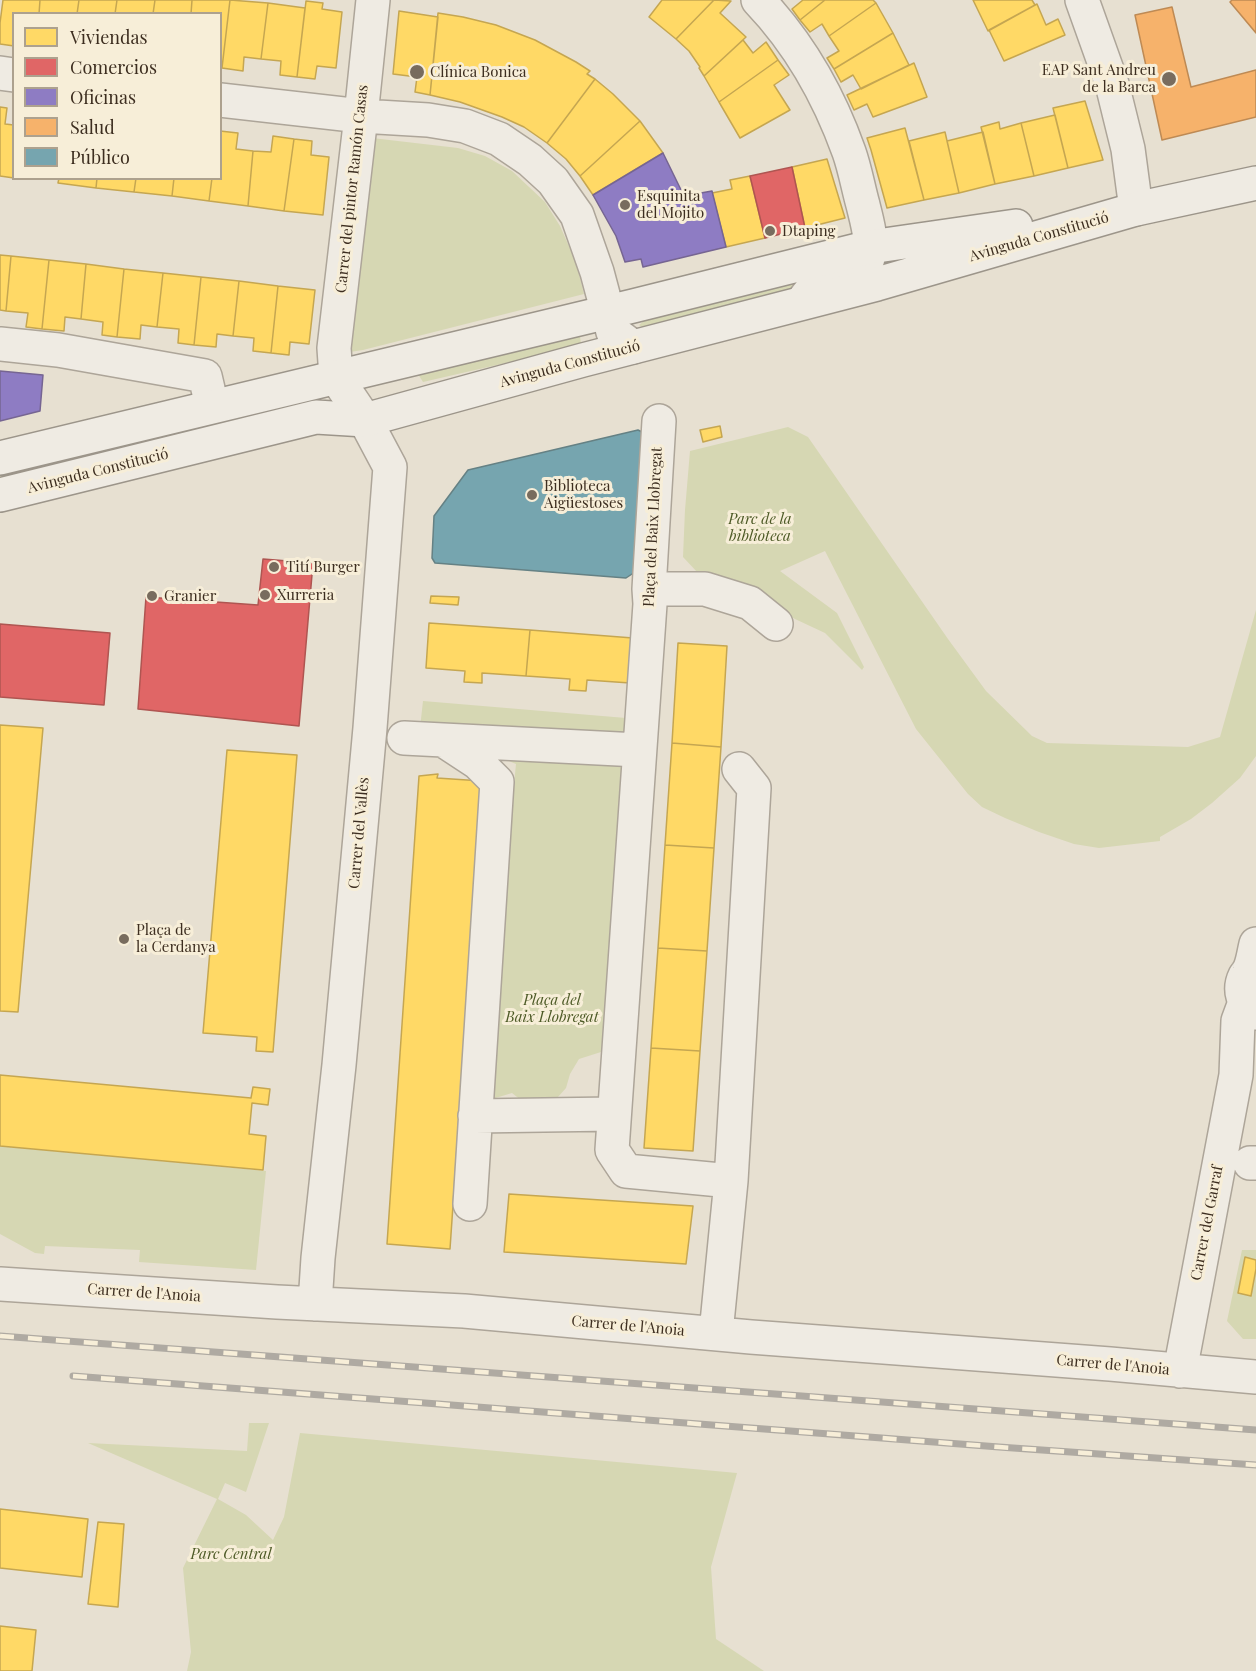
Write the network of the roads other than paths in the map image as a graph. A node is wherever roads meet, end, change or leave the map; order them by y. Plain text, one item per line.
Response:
1 (373, 0) edge
2 (758, 0) edge
3 (1082, 0) edge
4 (222, 100) edge
5 (361, 116) junction
6 (1256, 183) edge
7 (1136, 209) junction
8 (870, 247) junction
9 (803, 302) junction
10 (607, 312) junction
11 (0, 344) edge
12 (633, 347) junction
13 (336, 378) junction
14 (212, 406) junction
15 (365, 420) junction
16 (659, 421) dead end
17 (0, 458) edge
18 (0, 495) edge
19 (649, 589) junction
20 (776, 624) dead end
21 (404, 738) dead end
22 (443, 740) junction
23 (638, 750) junction
24 (739, 769) dead end
25 (1254, 959) edge
26 (1250, 1008) edge
27 (1256, 1049) edge
28 (1236, 1075) junction
29 (614, 1114) junction
30 (475, 1116) junction
31 (731, 1181) junction
32 (470, 1204) dead end
33 (0, 1284) edge
34 (315, 1304) junction
35 (716, 1333) junction
36 (1180, 1371) junction
37 (1256, 1377) edge

1 - 5 street, Carrer del pintor Ramón Casas
2 - 8 street
3 - 7 street
4 - 5 street
5 - 10 street
5 - 13 street, Carrer del pintor Ramón Casas
6 - 7 street, Avinguda Constitució
7 - 8 street, Avinguda Constitució
7 - 9 street, Avinguda Constitució
8 - 9 street
8 - 10 street, Avinguda Constitució
9 - 12 street, Avinguda Constitució
10 - 12 street
10 - 13 street, Avinguda Constitució
11 - 14 street
12 - 15 street, Avinguda Constitució
13 - 14 street, Avinguda Constitució
13 - 15 street, Carrer del Vallès
14 - 17 street, Avinguda Constitució
15 - 18 street, Avinguda Constitució
15 - 34 street, Carrer del Vallès
16 - 19 street, Plaça del Baix Llobregat
19 - 20 street
19 - 23 street, Plaça del Baix Llobregat
21 - 22 street
22 - 23 street
22 - 30 street
23 - 29 street, Plaça del Baix Llobregat
24 - 31 street
25 - 26 street, Carrer del Garraf
26 - 28 street, Carrer del Garraf
27 - 28 street, Carrer del Garraf
28 - 36 street, Carrer del Garraf
29 - 30 street
29 - 31 street, Plaça del Baix Llobregat
30 - 32 street
31 - 35 street
33 - 34 street, Carrer de l'Anoia
34 - 35 street, Carrer de l'Anoia
35 - 36 street, Carrer de l'Anoia
36 - 37 street, Carrer de l'Anoia

